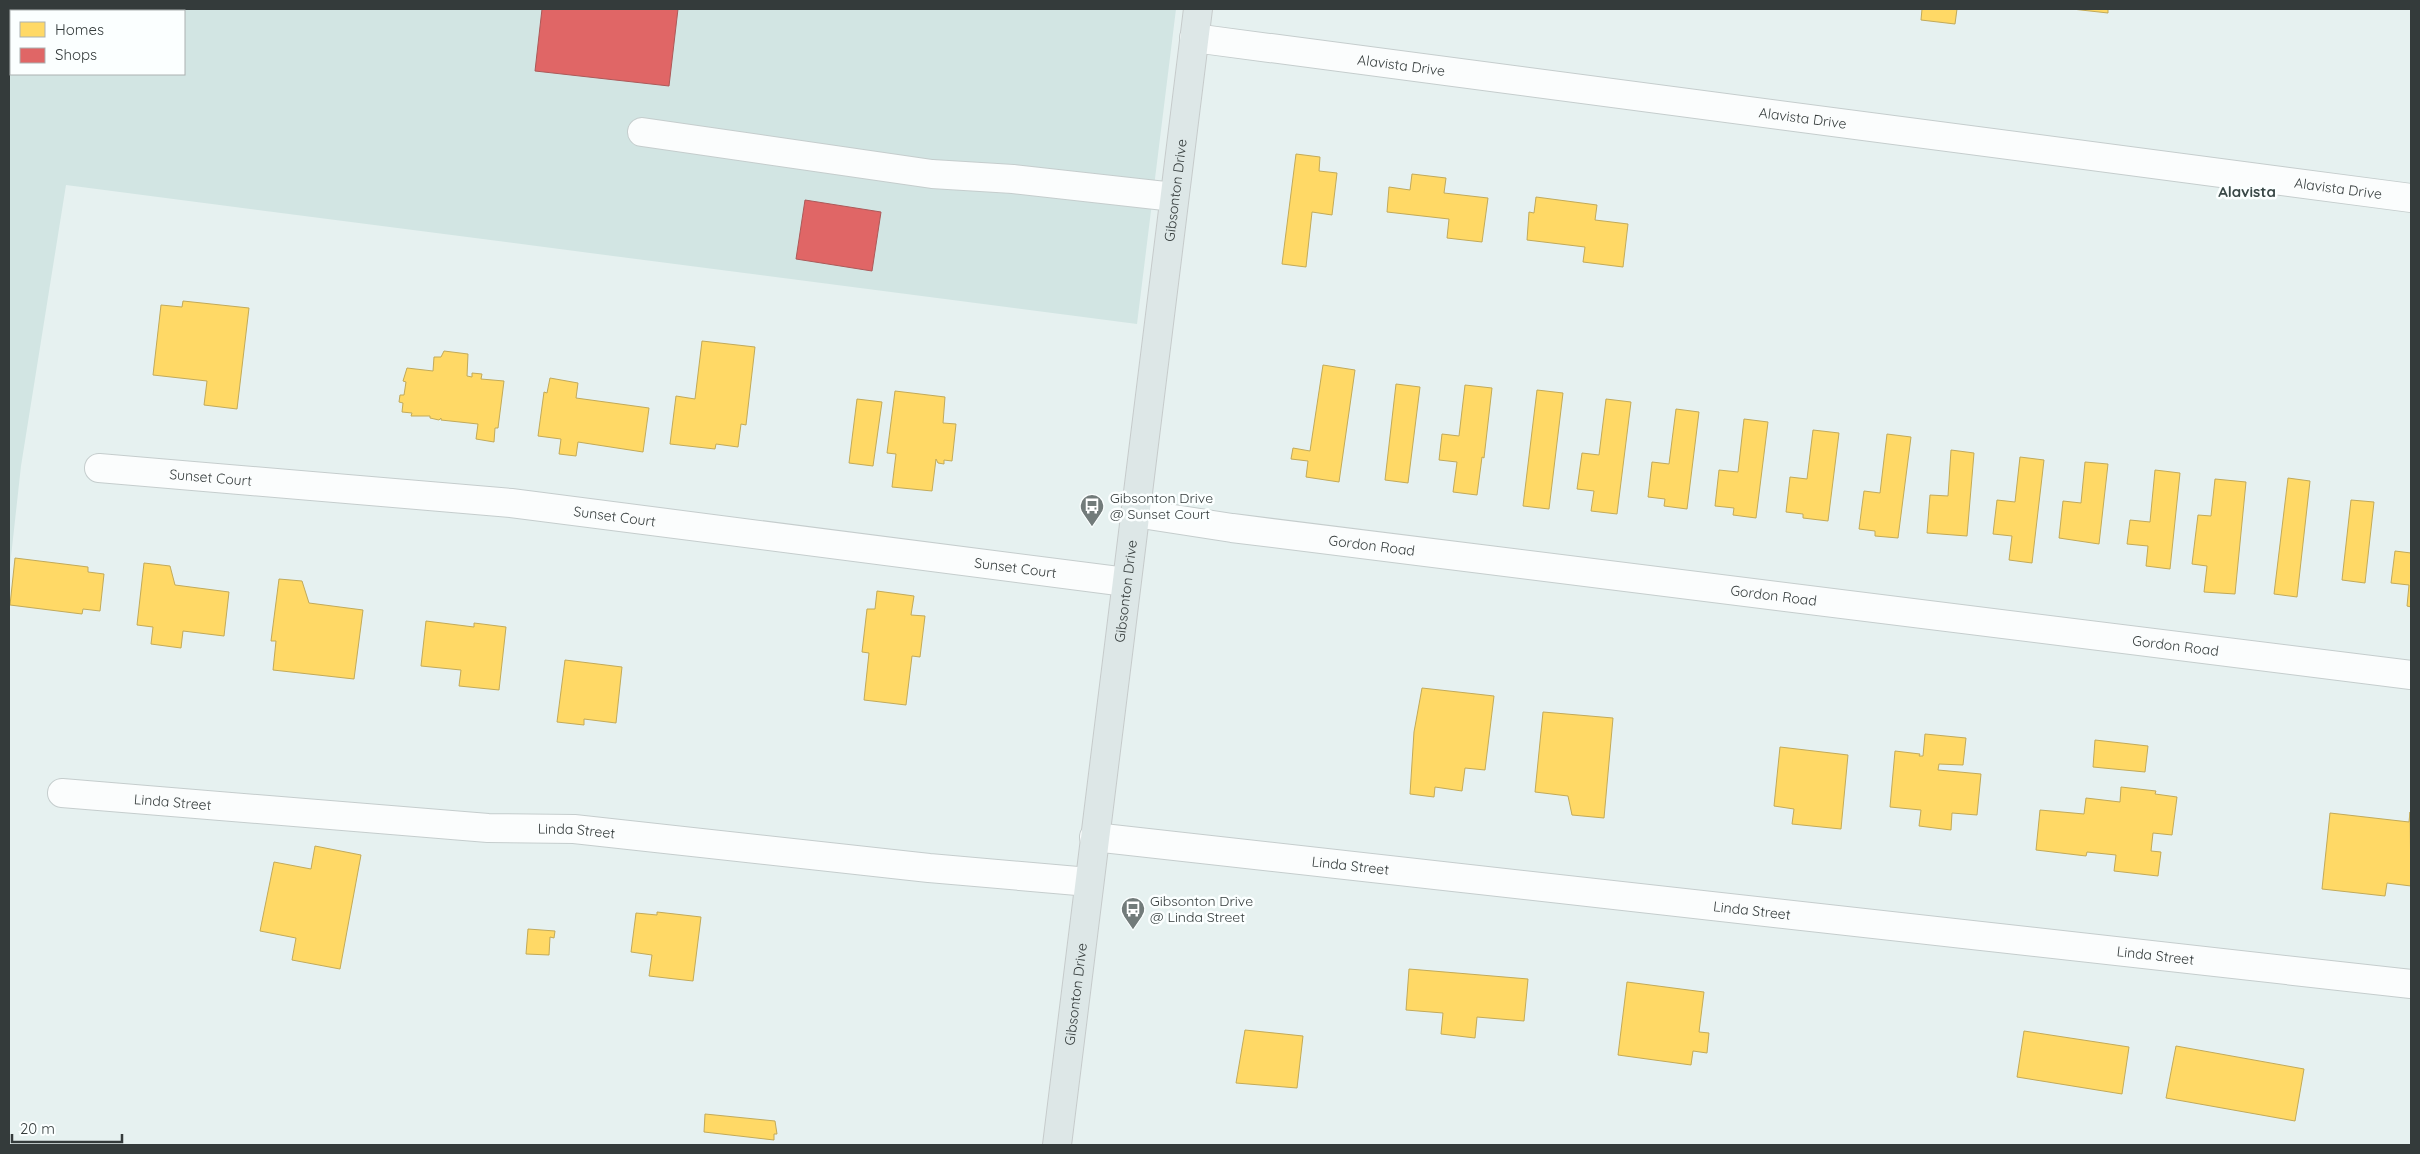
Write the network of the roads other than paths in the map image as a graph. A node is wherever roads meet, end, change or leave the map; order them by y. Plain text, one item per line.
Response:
1 (1198, 9) edge
2 (1194, 38) junction
3 (642, 132) dead end
4 (1174, 197) junction
5 (2411, 198) edge
6 (99, 468) dead end
7 (1135, 513) junction
8 (1126, 582) junction
9 (2411, 676) edge
10 (62, 793) dead end
11 (1094, 837) junction
12 (1089, 882) junction
13 (2411, 984) edge
14 (1056, 1145) edge

1 - 2 main road, Gibsonton Drive
2 - 4 main road, Gibsonton Drive
2 - 5 street, Alavista Drive
3 - 4 street
4 - 7 main road, Gibsonton Drive
6 - 8 street, Sunset Court
7 - 8 main road, Gibsonton Drive
7 - 9 street, Gordon Road
8 - 11 main road, Gibsonton Drive
10 - 12 street, Linda Street
11 - 12 main road, Gibsonton Drive
11 - 13 street, Linda Street
12 - 14 main road, Gibsonton Drive

